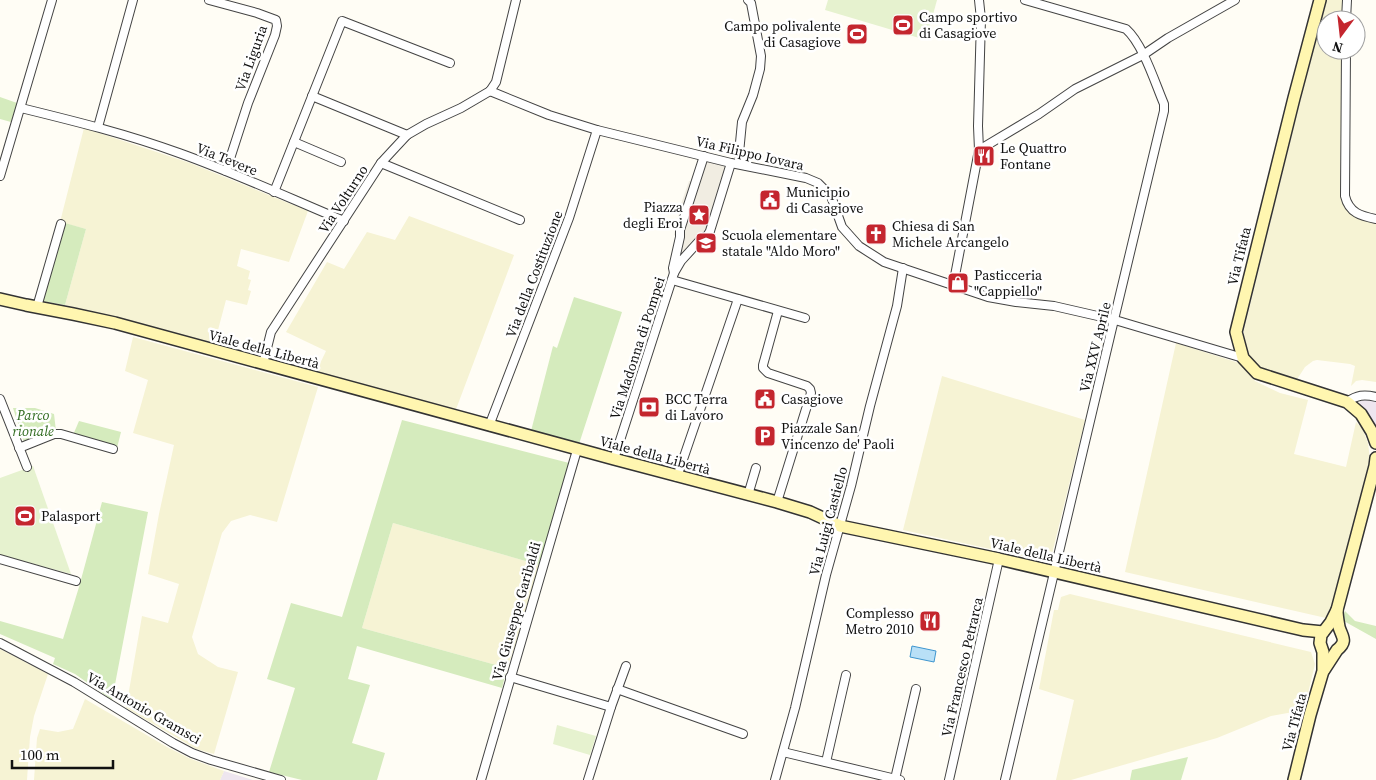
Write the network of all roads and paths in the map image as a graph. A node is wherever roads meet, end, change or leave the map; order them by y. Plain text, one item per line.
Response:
1 (52, 0) edge
2 (133, 0) edge
3 (209, 0) edge
4 (516, 0) edge
5 (748, 0) edge
6 (972, 0) edge
7 (979, 0) edge
8 (1025, 0) edge
9 (1235, 0) edge
10 (1320, 0) edge
11 (980, 11) junction
12 (1143, 55) junction
13 (1346, 60) edge
14 (450, 63) dead end
15 (490, 92) junction
16 (312, 96) junction
17 (21, 108) junction
18 (98, 126) junction
19 (597, 130) junction
20 (407, 135) junction
21 (294, 142) junction
22 (979, 150) junction
23 (704, 156) junction
24 (341, 162) dead end
25 (381, 163) junction
26 (731, 163) junction
27 (745, 165) junction
28 (226, 171) junction
29 (0, 176) edge
30 (274, 192) junction
31 (1376, 219) edge
32 (520, 220) dead end
33 (344, 221) junction
34 (61, 224) dead end
35 (903, 268) junction
36 (673, 276) junction
37 (953, 286) junction
38 (0, 299) edge
39 (738, 299) junction
40 (37, 307) junction
41 (778, 311) junction
42 (805, 318) dead end
43 (1115, 320) junction
44 (1243, 358) junction
45 (263, 364) junction
46 (1376, 397) edge
47 (0, 399) edge
48 (1347, 402) junction
49 (489, 426) junction
50 (1376, 442) edge
51 (19, 448) junction
52 (113, 449) dead end
53 (577, 450) junction
54 (1376, 458) edge
55 (614, 460) junction
56 (27, 467) dead end
57 (756, 468) dead end
58 (678, 477) junction
59 (748, 495) junction
60 (777, 502) junction
61 (840, 526) junction
62 (0, 559) edge
63 (999, 559) junction
64 (1054, 572) junction
65 (76, 582) dead end
66 (1337, 610) junction
67 (1340, 630) junction
68 (1322, 637) junction
69 (0, 643) edge
70 (1337, 650) junction
71 (626, 666) dead end
72 (1323, 671) junction
73 (846, 675) dead end
74 (510, 677) junction
75 (618, 689) junction
76 (916, 689) dead end
77 (611, 707) junction
78 (743, 734) dead end
79 (784, 752) junction
80 (826, 762) junction
81 (898, 779) edge
82 (281, 780) edge
83 (481, 780) edge
84 (588, 780) edge
85 (775, 780) edge
86 (949, 780) edge
87 (1005, 780) edge
88 (1294, 780) edge

1 - 17 street
2 - 18 street
3 - 28 street, Via Liguria
4 - 15 street
5 - 27 street
6 - 11 street
7 - 11 street
8 - 12 street, Via XXV Aprile
9 - 12 street
10 - 44 street, Via Tifata
11 - 22 street
12 - 22 street
12 - 43 street, Via XXV Aprile
13 - 31 street
14 - 16 street
15 - 19 street, Via Filippo Iovara
15 - 20 street, Via Volturno
16 - 20 street
16 - 21 street
17 - 18 street, Via Tevere
17 - 29 street
18 - 28 street, Via Tevere
19 - 23 street, Via Filippo Iovara
19 - 49 street, Via della Costituzione
20 - 25 street, Via Volturno
21 - 24 street
21 - 30 street
22 - 37 street
23 - 26 street, Via Filippo Iovara
23 - 36 street
25 - 32 street
25 - 33 street, Via Volturno
26 - 27 street, Via Filippo Iovara
26 - 36 street
27 - 35 street, Via Filippo Iovara
28 - 30 street, Via Tevere
30 - 33 street, Via Tevere
33 - 45 street, Via Volturno
34 - 40 street
35 - 37 street, Via Filippo Iovara
35 - 61 street, Via Luigi Castiello
36 - 39 street
36 - 55 street, Via Madonna di Pompei
37 - 43 street, Via Filippo Iovara
38 - 40 street, Viale della Libertà
39 - 41 street
39 - 58 street
40 - 45 street, Viale della Libertà
41 - 42 street
41 - 60 street
43 - 44 street, Via Filippo Iovara
43 - 64 street, Via XXV Aprile
44 - 48 street
45 - 49 street, Viale della Libertà
46 - 48 street
47 - 51 street
48 - 50 street
49 - 53 street, Viale della Libertà
51 - 52 street
51 - 56 street
53 - 55 street, Viale della Libertà
53 - 74 street, Via Giuseppe Garibaldi
54 - 66 street, Via Tifata
55 - 58 street, Viale della Libertà
57 - 59 street
58 - 59 street, Viale della Libertà
59 - 60 street, Viale della Libertà
60 - 61 street, Viale della Libertà
61 - 63 street, Viale della Libertà
61 - 79 street, Via Luigi Castiello
62 - 65 street
63 - 64 street, Viale della Libertà
63 - 86 street, Via Francesco Petrarca
64 - 68 street, Viale della Libertà
64 - 87 street, Via XXV Aprile
66 - 67 street, Via Tifata
66 - 68 street, Via Tifata
67 - 68 street
67 - 70 street, Via Tifata
68 - 70 street
68 - 72 street, Via Tifata
69 - 82 street, Via Antonio Gramsci
70 - 72 street, Via Tifata
71 - 75 street
72 - 88 street, Via Tifata
73 - 80 street
74 - 77 street
74 - 83 street, Via Giuseppe Garibaldi
75 - 77 street
75 - 78 street
76 - 81 street
77 - 84 street
79 - 80 street
79 - 85 street, Via Luigi Castiello
80 - 81 street

